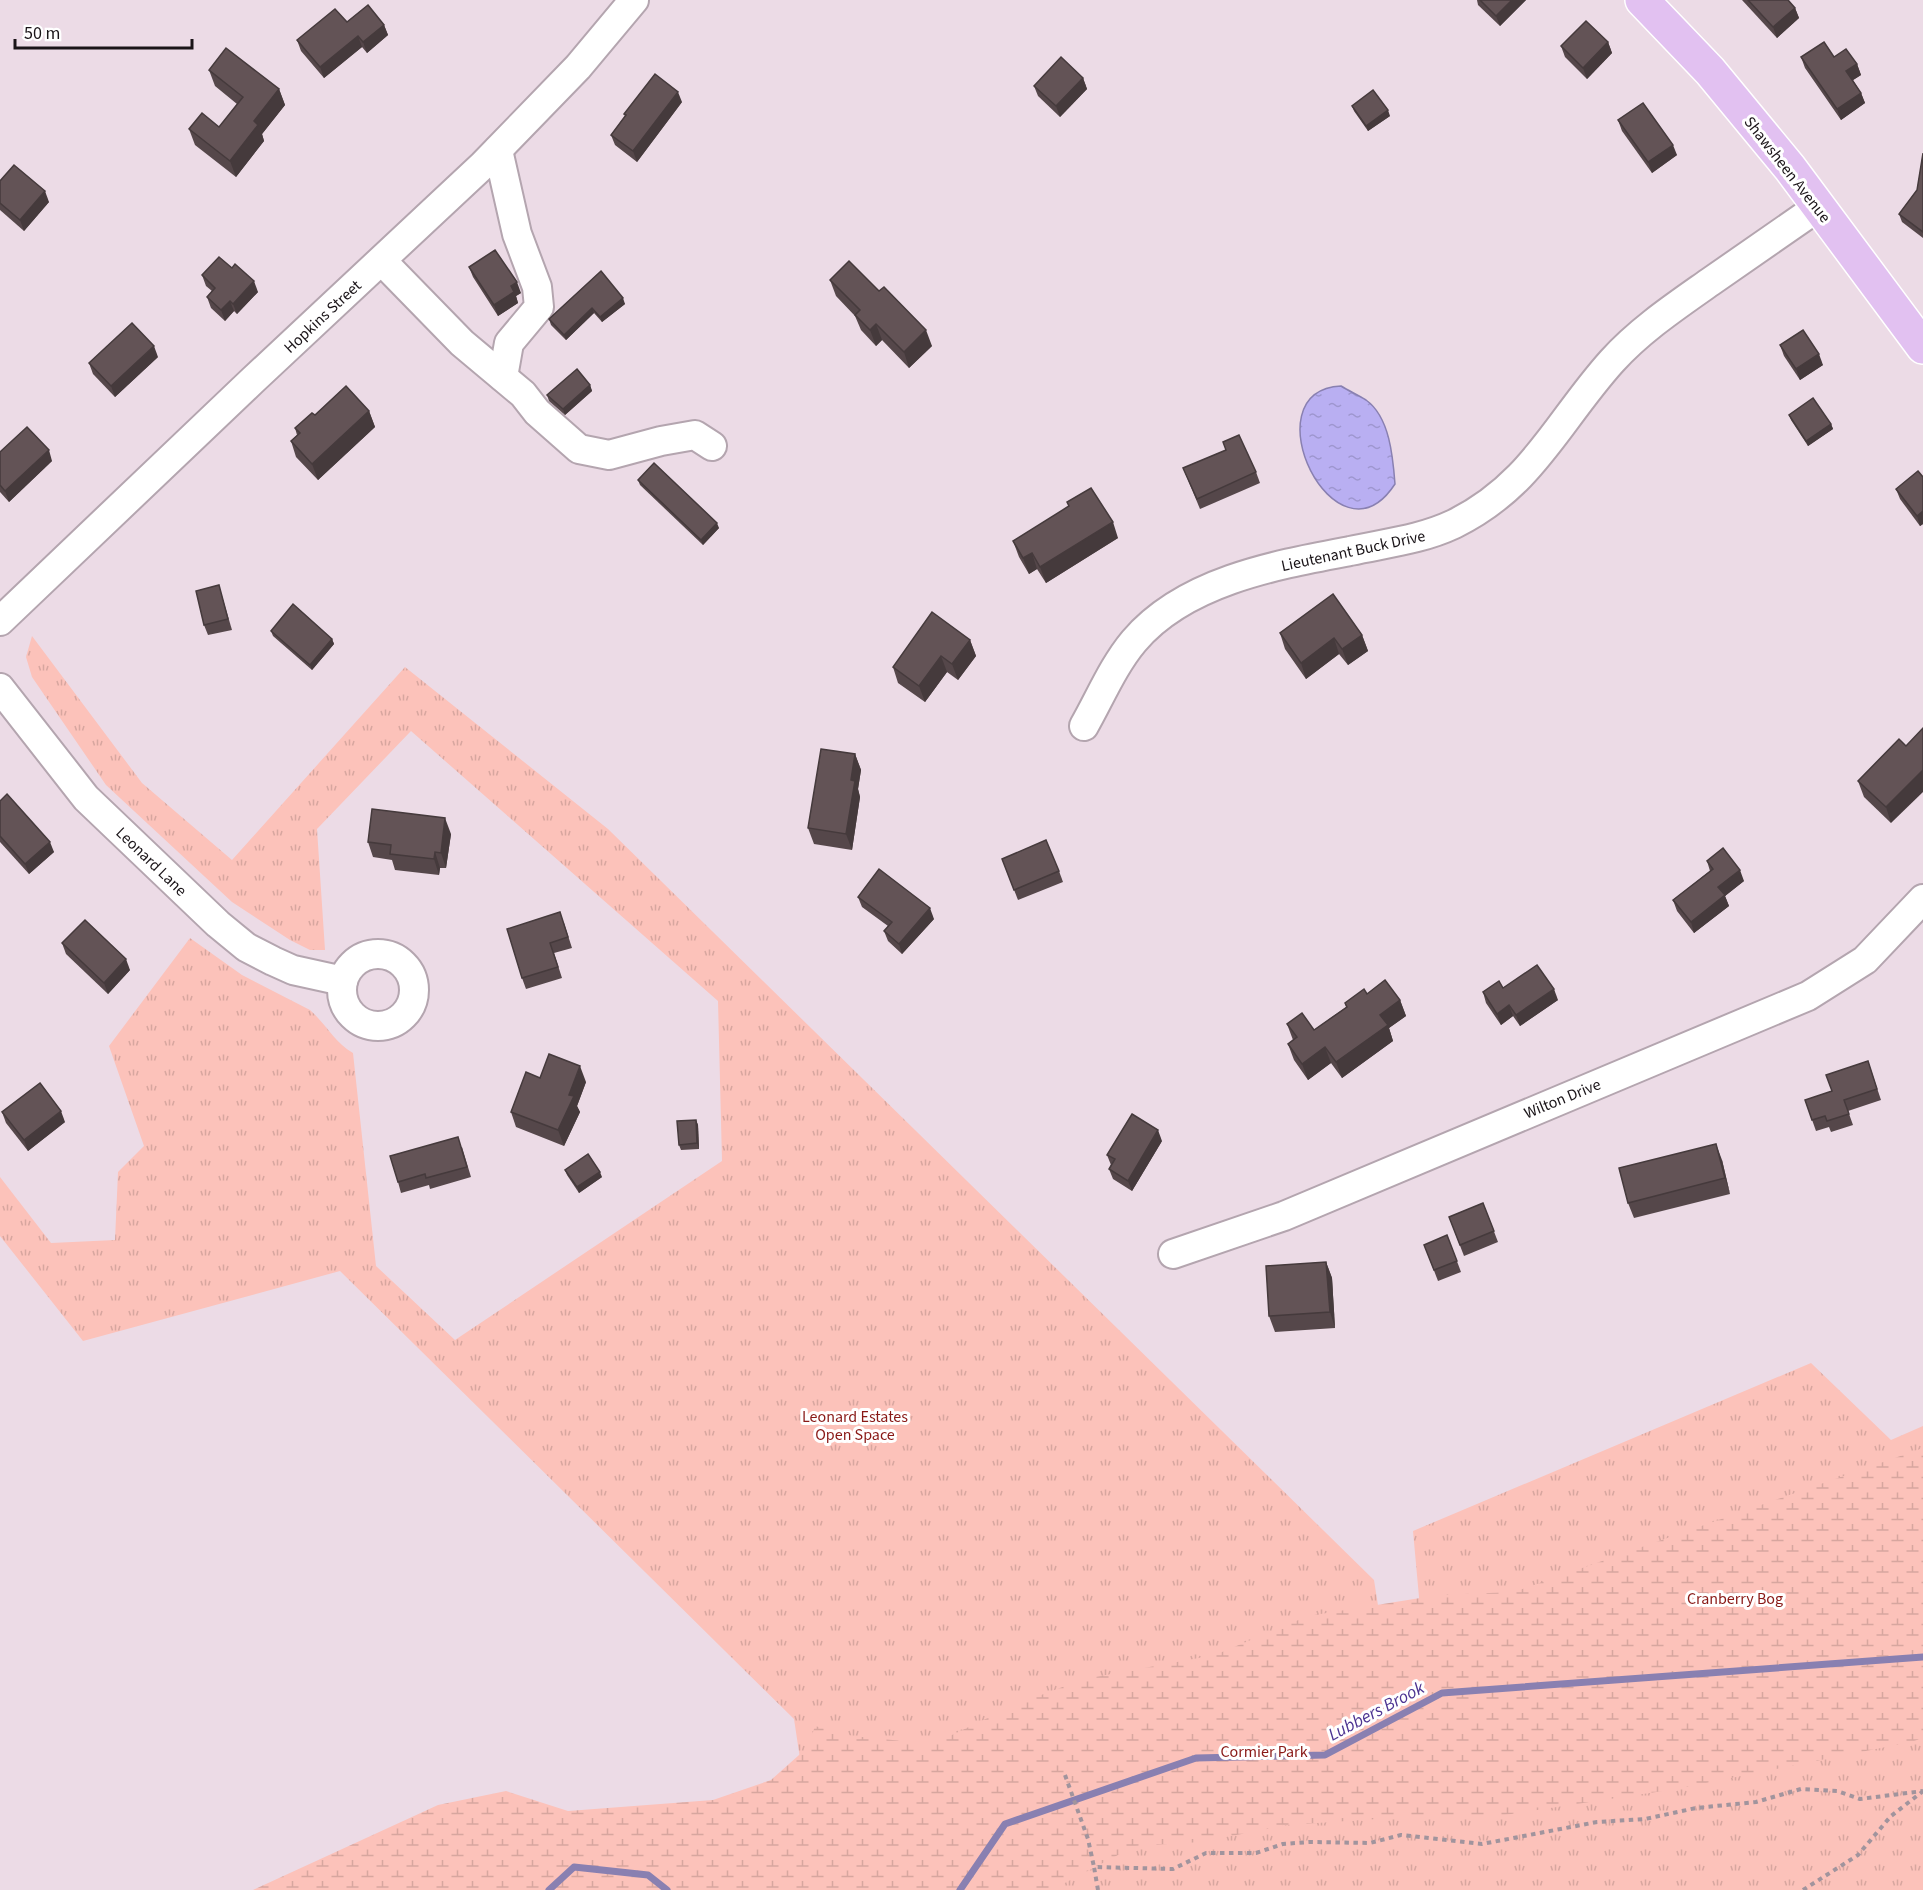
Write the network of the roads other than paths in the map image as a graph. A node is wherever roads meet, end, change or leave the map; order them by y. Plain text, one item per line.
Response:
1 (634, 0) edge
2 (1642, 0) edge
3 (498, 150) junction
4 (1818, 207) junction
5 (382, 261) junction
6 (1922, 344) edge
7 (503, 377) junction
8 (712, 446) dead end
9 (0, 621) edge
10 (0, 688) edge
11 (1084, 726) dead end
12 (1923, 899) edge
13 (343, 981) dead end
14 (1173, 1254) dead end

1 - 3 street, Hopkins Street
2 - 4 main road, Shawsheen Avenue
3 - 5 street, Hopkins Street
3 - 7 street
4 - 6 main road, Shawsheen Avenue
4 - 11 street, Lieutenant Buck Drive
5 - 7 street
5 - 9 street, Hopkins Street
7 - 8 street
10 - 13 street, Leonard Lane
12 - 14 street, Wilton Drive

